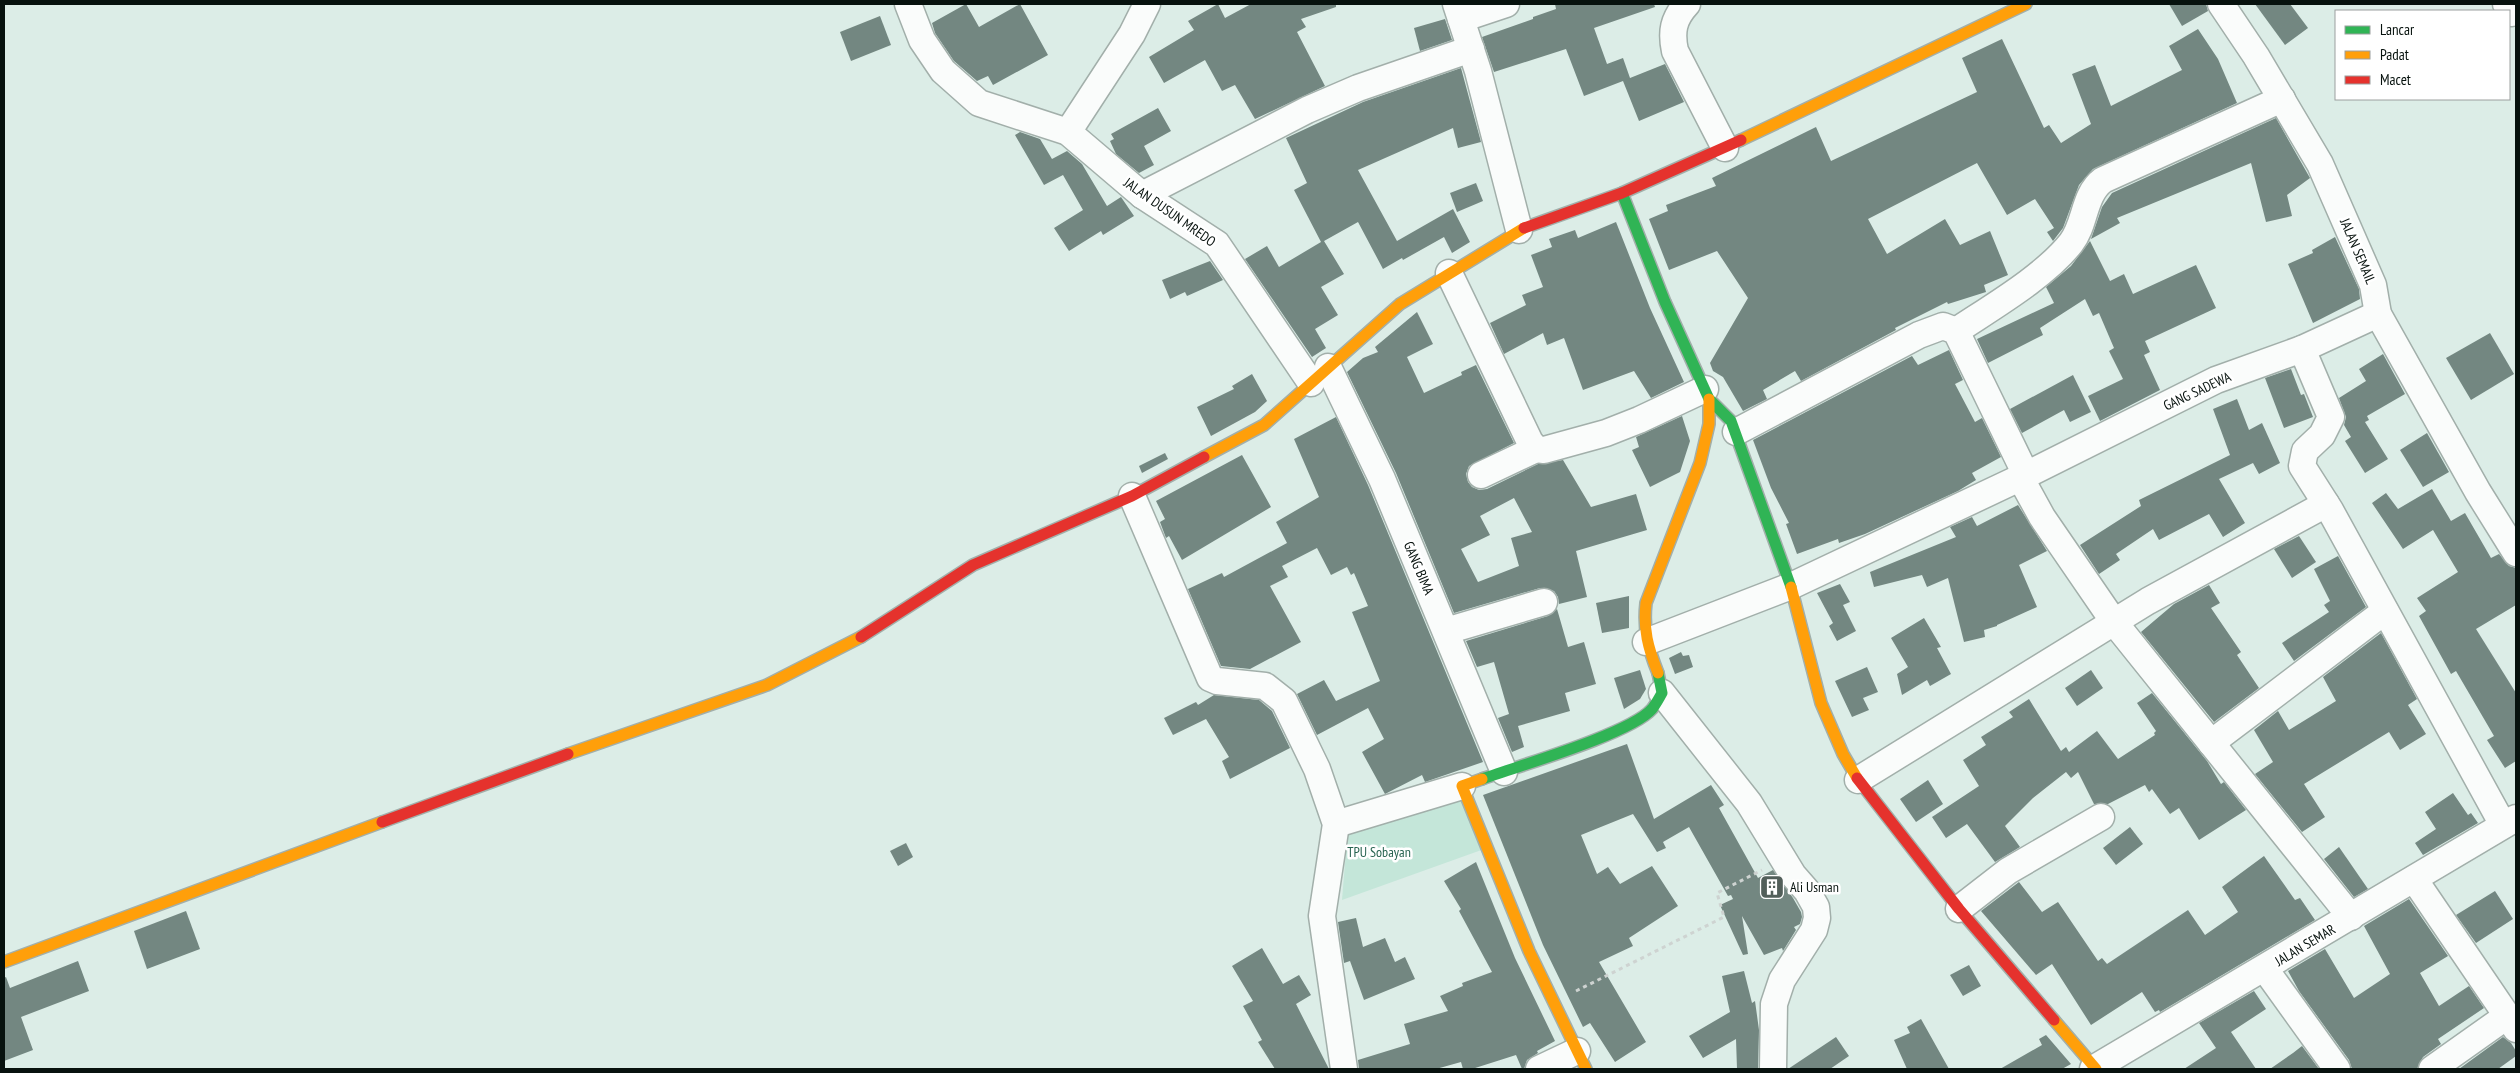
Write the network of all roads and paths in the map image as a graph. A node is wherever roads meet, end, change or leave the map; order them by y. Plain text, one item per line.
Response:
1 (908, 4) edge
2 (1147, 4) edge
3 (1506, 4) edge
4 (1687, 4) edge
5 (2026, 4) edge
6 (2221, 4) edge
7 (1458, 12) edge
8 (1471, 49) junction
9 (2282, 99) junction
10 (1068, 132) junction
11 (1725, 148) junction
12 (1622, 193) junction
13 (1142, 195) junction
14 (1519, 230) junction
15 (1450, 273) junction
16 (2378, 314) junction
17 (1956, 330) junction
18 (2302, 348) junction
19 (1320, 375) junction
20 (1710, 397) junction
21 (1734, 426) junction
22 (1536, 449) junction
23 (1481, 475) dead end
24 (2023, 476) junction
25 (1132, 496) junction
26 (2326, 504) junction
27 (2516, 553) edge
28 (1791, 586) junction
29 (1544, 602) dead end
30 (2385, 611) junction
31 (2114, 622) junction
32 (1446, 631) junction
33 (1646, 642) junction
34 (1662, 692) junction
35 (2212, 743) junction
36 (1504, 772) junction
37 (1858, 780) junction
38 (1462, 786) junction
39 (2101, 817) dead end
40 (2509, 821) edge
41 (1336, 824) junction
42 (1784, 859) junction
43 (2414, 879) junction
44 (1960, 909) junction
45 (2351, 917) junction
46 (4, 962) edge
47 (2265, 969) junction
48 (1553, 1002) junction
49 (2512, 1023) edge
50 (1582, 1060) edge
51 (1344, 1069) edge
52 (1539, 1069) edge
53 (1773, 1069) edge
54 (2094, 1069) edge
55 (2337, 1069) edge
56 (2432, 1069) edge

1 - 10 street, JALAN DUSUN MREDO
2 - 10 street
3 - 7 street
4 - 11 street
5 - 11 street
6 - 9 street, JALAN SEMAIL
7 - 8 street
8 - 13 street
8 - 14 street
9 - 16 street, JALAN SEMAIL
9 - 17 street
10 - 13 street, JALAN DUSUN MREDO
11 - 12 street
12 - 14 street
12 - 20 street
13 - 19 street, JALAN DUSUN MREDO
14 - 15 street
15 - 19 street
15 - 22 street
16 - 18 street, GANG SADEWA
16 - 27 street, JALAN SEMAIL
17 - 21 street
17 - 24 street
18 - 24 street, GANG SADEWA
18 - 26 street
19 - 25 street
19 - 32 street, GANG BIMA
20 - 21 street
20 - 22 street
20 - 33 street
21 - 28 street
22 - 23 street
24 - 28 street, GANG SADEWA
24 - 31 street
25 - 41 street
25 - 46 street
26 - 30 street
26 - 31 street
28 - 33 street, GANG SADEWA
28 - 37 street
29 - 32 street
30 - 35 street
30 - 40 street
31 - 35 street
31 - 37 street
32 - 36 street, GANG BIMA
33 - 34 street
34 - 36 street
34 - 42 street
35 - 45 street
36 - 38 street
37 - 44 street
38 - 41 street
38 - 48 street
39 - 44 street
40 - 43 street, JALAN SEMAR
41 - 51 street
42 - 48 path
42 - 53 street
43 - 45 street, JALAN SEMAR
43 - 49 street
44 - 54 street
45 - 47 street, JALAN SEMAR
47 - 54 street, JALAN SEMAR
47 - 55 street
48 - 50 street
49 - 56 street
50 - 52 street

